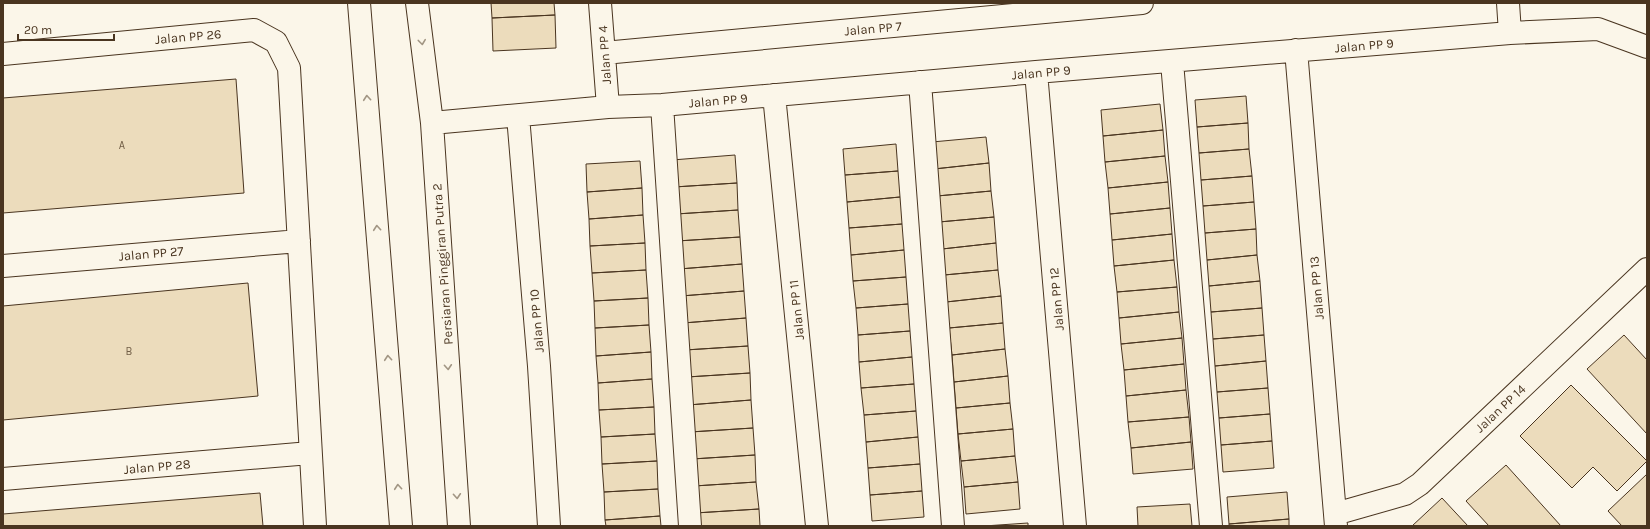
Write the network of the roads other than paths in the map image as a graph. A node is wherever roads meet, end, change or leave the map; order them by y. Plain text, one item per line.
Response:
1 (359, 3) edge
2 (417, 3) edge
3 (600, 3) edge
4 (1142, 3) edge
5 (1508, 3) edge
6 (1510, 33) junction
7 (1647, 47) edge
8 (1296, 50) junction
9 (604, 53) junction
10 (3, 54) edge
11 (1172, 62) junction
12 (1036, 72) junction
13 (920, 82) junction
14 (774, 95) junction
15 (662, 105) junction
16 (608, 107) junction
17 (518, 116) junction
18 (432, 123) junction
19 (299, 241) junction
20 (3, 266) edge
21 (1647, 269) edge
22 (310, 453) junction
23 (3, 479) edge
24 (1335, 520) edge
25 (315, 526) edge
26 (401, 526) edge
27 (459, 526) edge
28 (549, 526) edge
29 (690, 526) edge
30 (817, 526) edge
31 (953, 526) edge
32 (1075, 526) edge
33 (1211, 526) edge

26 -> 1 street
2 -> 18 street, Persiaran Pinggiran Putra 2
3 - 9 street, Jalan PP 4
4 - 9 street, Jalan PP 7
5 - 6 street
6 - 7 street, Jalan PP 9
6 - 8 street, Jalan PP 9
8 - 11 street, Jalan PP 9
8 - 24 street, Jalan PP 13
9 - 16 street, Jalan PP 4
10 - 19 street, Jalan PP 26
11 - 12 street, Jalan PP 9
11 - 33 street
12 - 13 street, Jalan PP 9
12 - 32 street, Jalan PP 12
13 - 14 street, Jalan PP 9
13 - 31 street
14 - 15 street, Jalan PP 9
14 - 30 street, Jalan PP 11
15 - 16 street, Jalan PP 9
15 - 29 street
16 - 17 street, Jalan PP 9
17 - 18 street, Jalan PP 9
17 - 28 street, Jalan PP 10
18 -> 27 street, Persiaran Pinggiran Putra 2
19 - 20 street, Jalan PP 27
19 - 22 street
21 - 24 street, Jalan PP 14
22 - 23 street, Jalan PP 28
22 - 25 street

